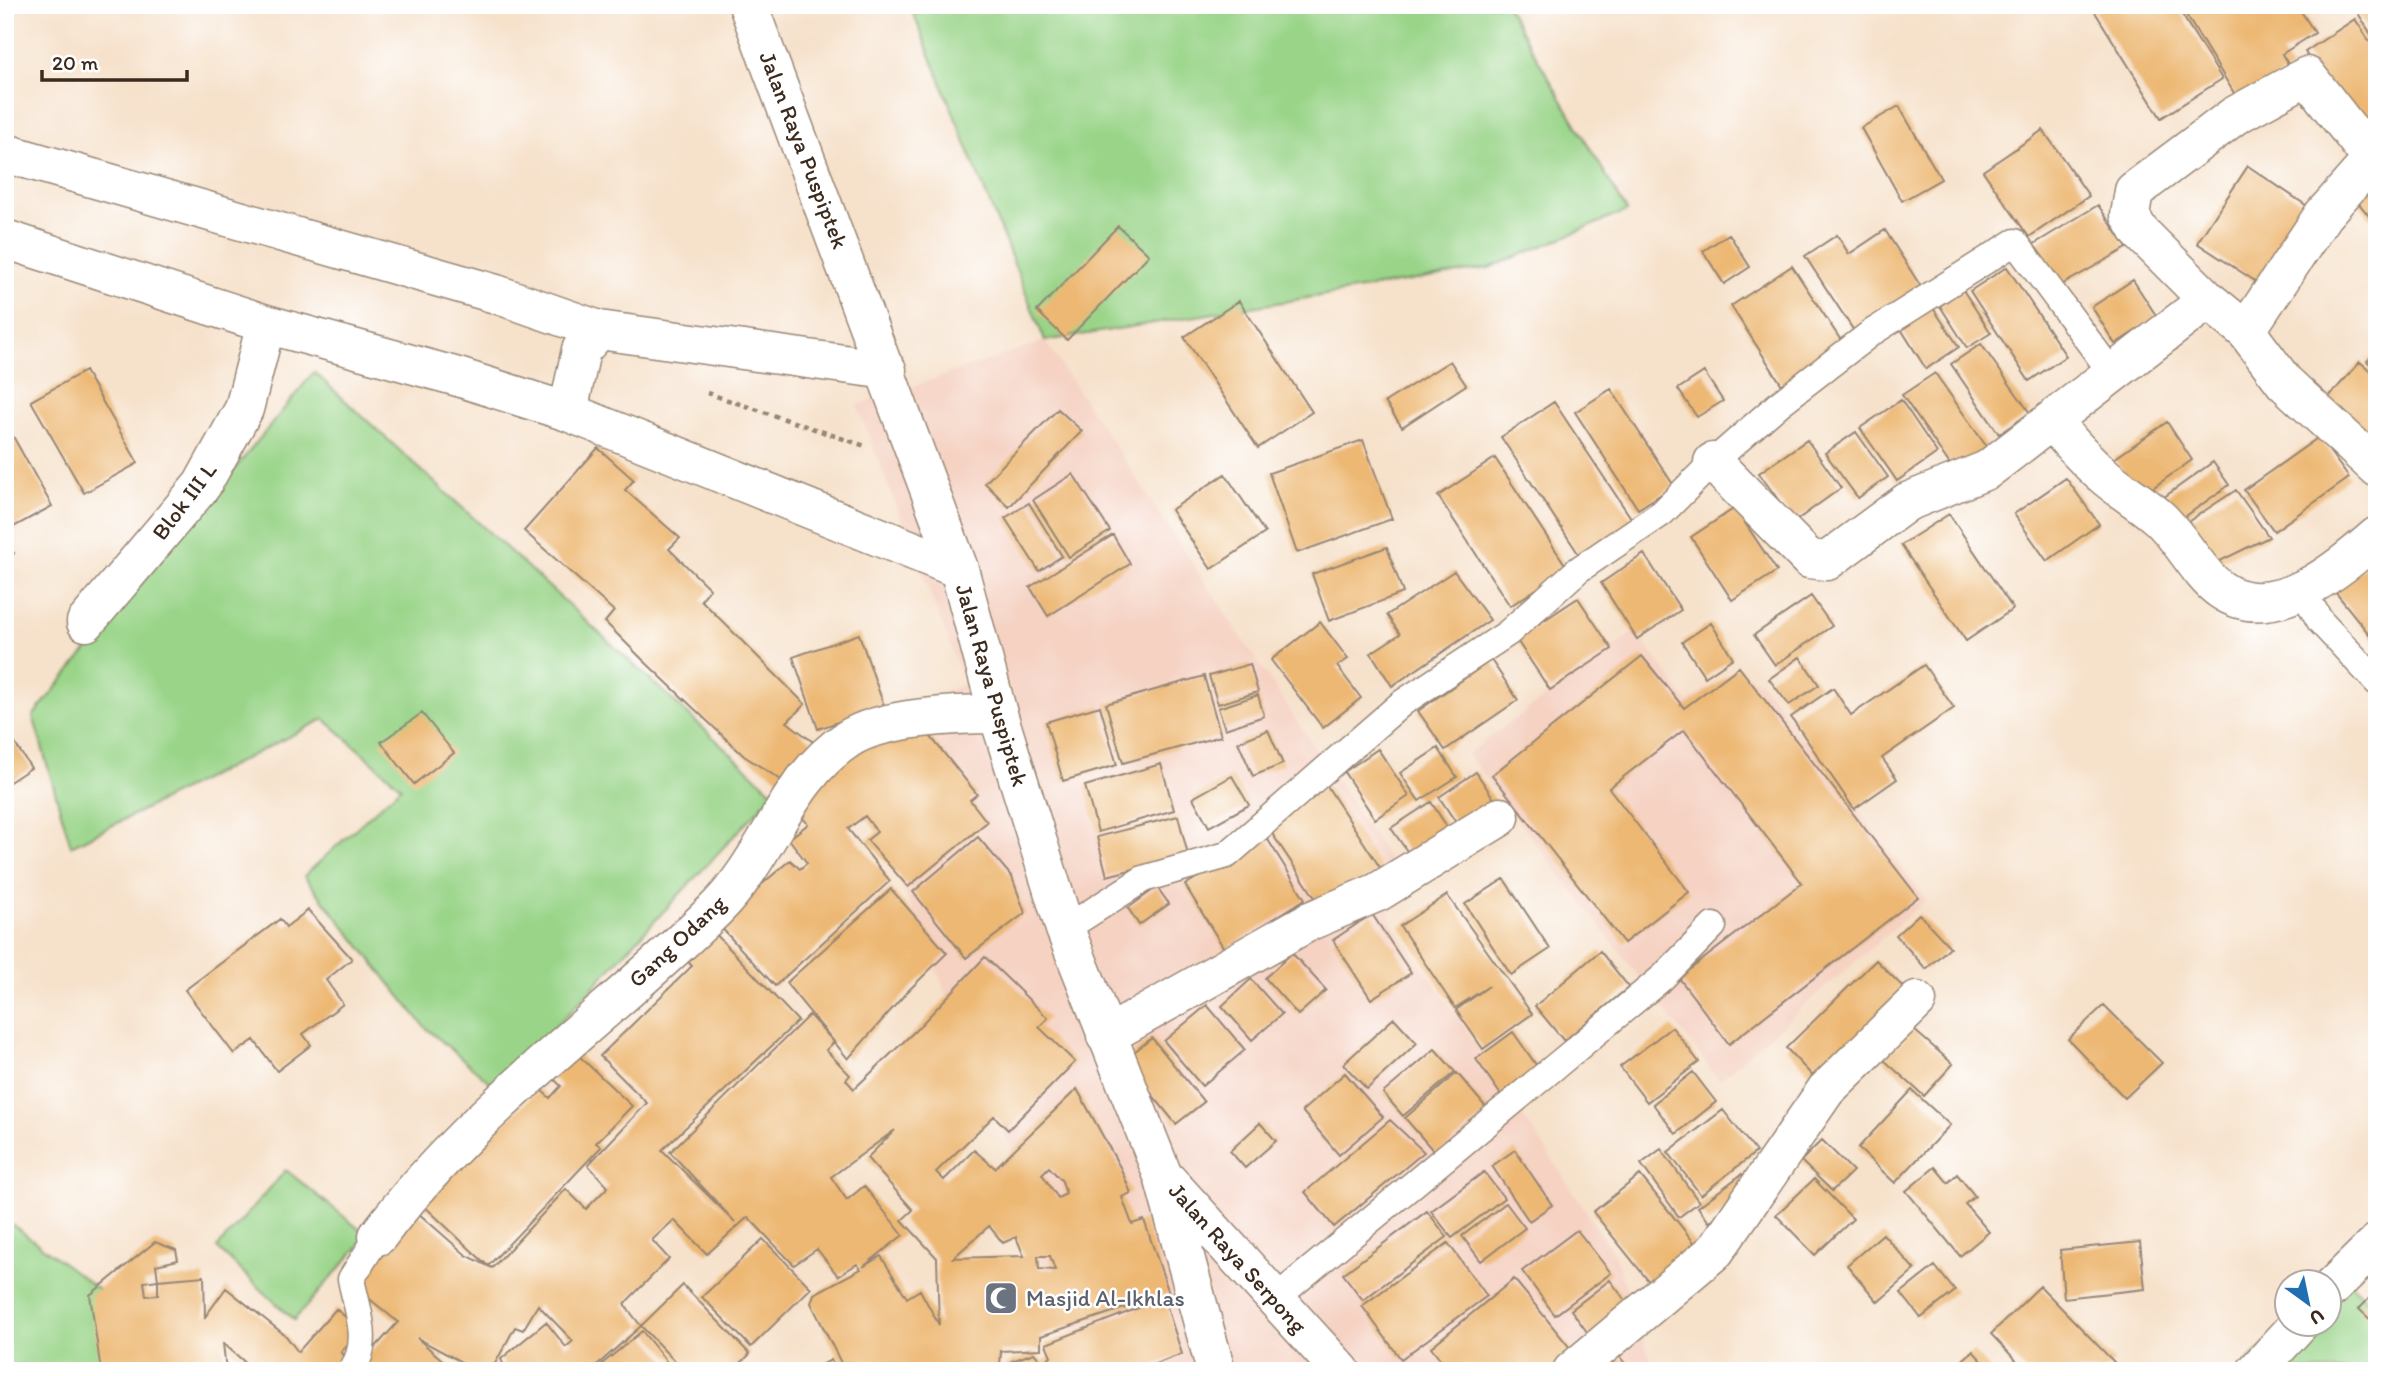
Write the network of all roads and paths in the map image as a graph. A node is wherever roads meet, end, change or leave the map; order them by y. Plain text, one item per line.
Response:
1 (748, 5) edge
2 (5, 153) edge
3 (2374, 157) edge
4 (5, 239) edge
5 (2208, 300) junction
6 (266, 324) junction
7 (599, 330) junction
8 (2246, 331) junction
9 (887, 370) junction
10 (2112, 373) junction
11 (568, 412) junction
12 (2051, 421) junction
13 (1713, 462) junction
14 (2377, 468) edge
15 (2377, 536) edge
16 (959, 569) junction
17 (2303, 591) junction
18 (86, 622) dead end
19 (2377, 682) edge
20 (998, 714) junction
21 (1500, 817) dead end
22 (1713, 926) dead end
23 (1066, 929) junction
24 (1917, 1001) dead end
25 (1106, 1036) junction
26 (1163, 1177) junction
27 (378, 1236) joint
28 (2377, 1243) edge
29 (2344, 1275) edge
30 (1275, 1299) junction
31 (2285, 1338) edge
32 (351, 1371) edge
33 (1216, 1371) edge
34 (1341, 1371) edge
35 (1572, 1371) edge
36 (2256, 1371) edge

1 - 9 street, Jalan Raya Puspiptek
2 - 7 street
3 - 5 street
3 - 8 street
4 - 6 street
5 - 8 street
5 - 10 street
6 - 11 street
6 - 18 street, Blok III L
7 - 9 street
7 - 11 street
8 - 14 street
9 - 16 street, Jalan Raya Puspiptek
10 - 12 street
10 - 13 lane
11 - 16 street
12 - 13 street
12 - 17 street
13 - 23 lane
15 - 17 street
16 - 20 street, Jalan Raya Puspiptek
17 - 19 lane
20 - 23 street, Jalan Raya Puspiptek
20 - 27 street, Gang Odang
21 - 25 street
22 - 30 lane
23 - 25 street, Jalan Raya Puspiptek
24 - 35 street
25 - 26 street, Jalan Raya Puspiptek
26 - 30 street, Jalan Raya Serpong
26 - 33 street, Jalan Raya Puspiptek
27 - 32 lane
28 - 29 street
30 - 34 street, Jalan Raya Serpong
31 - 36 street

